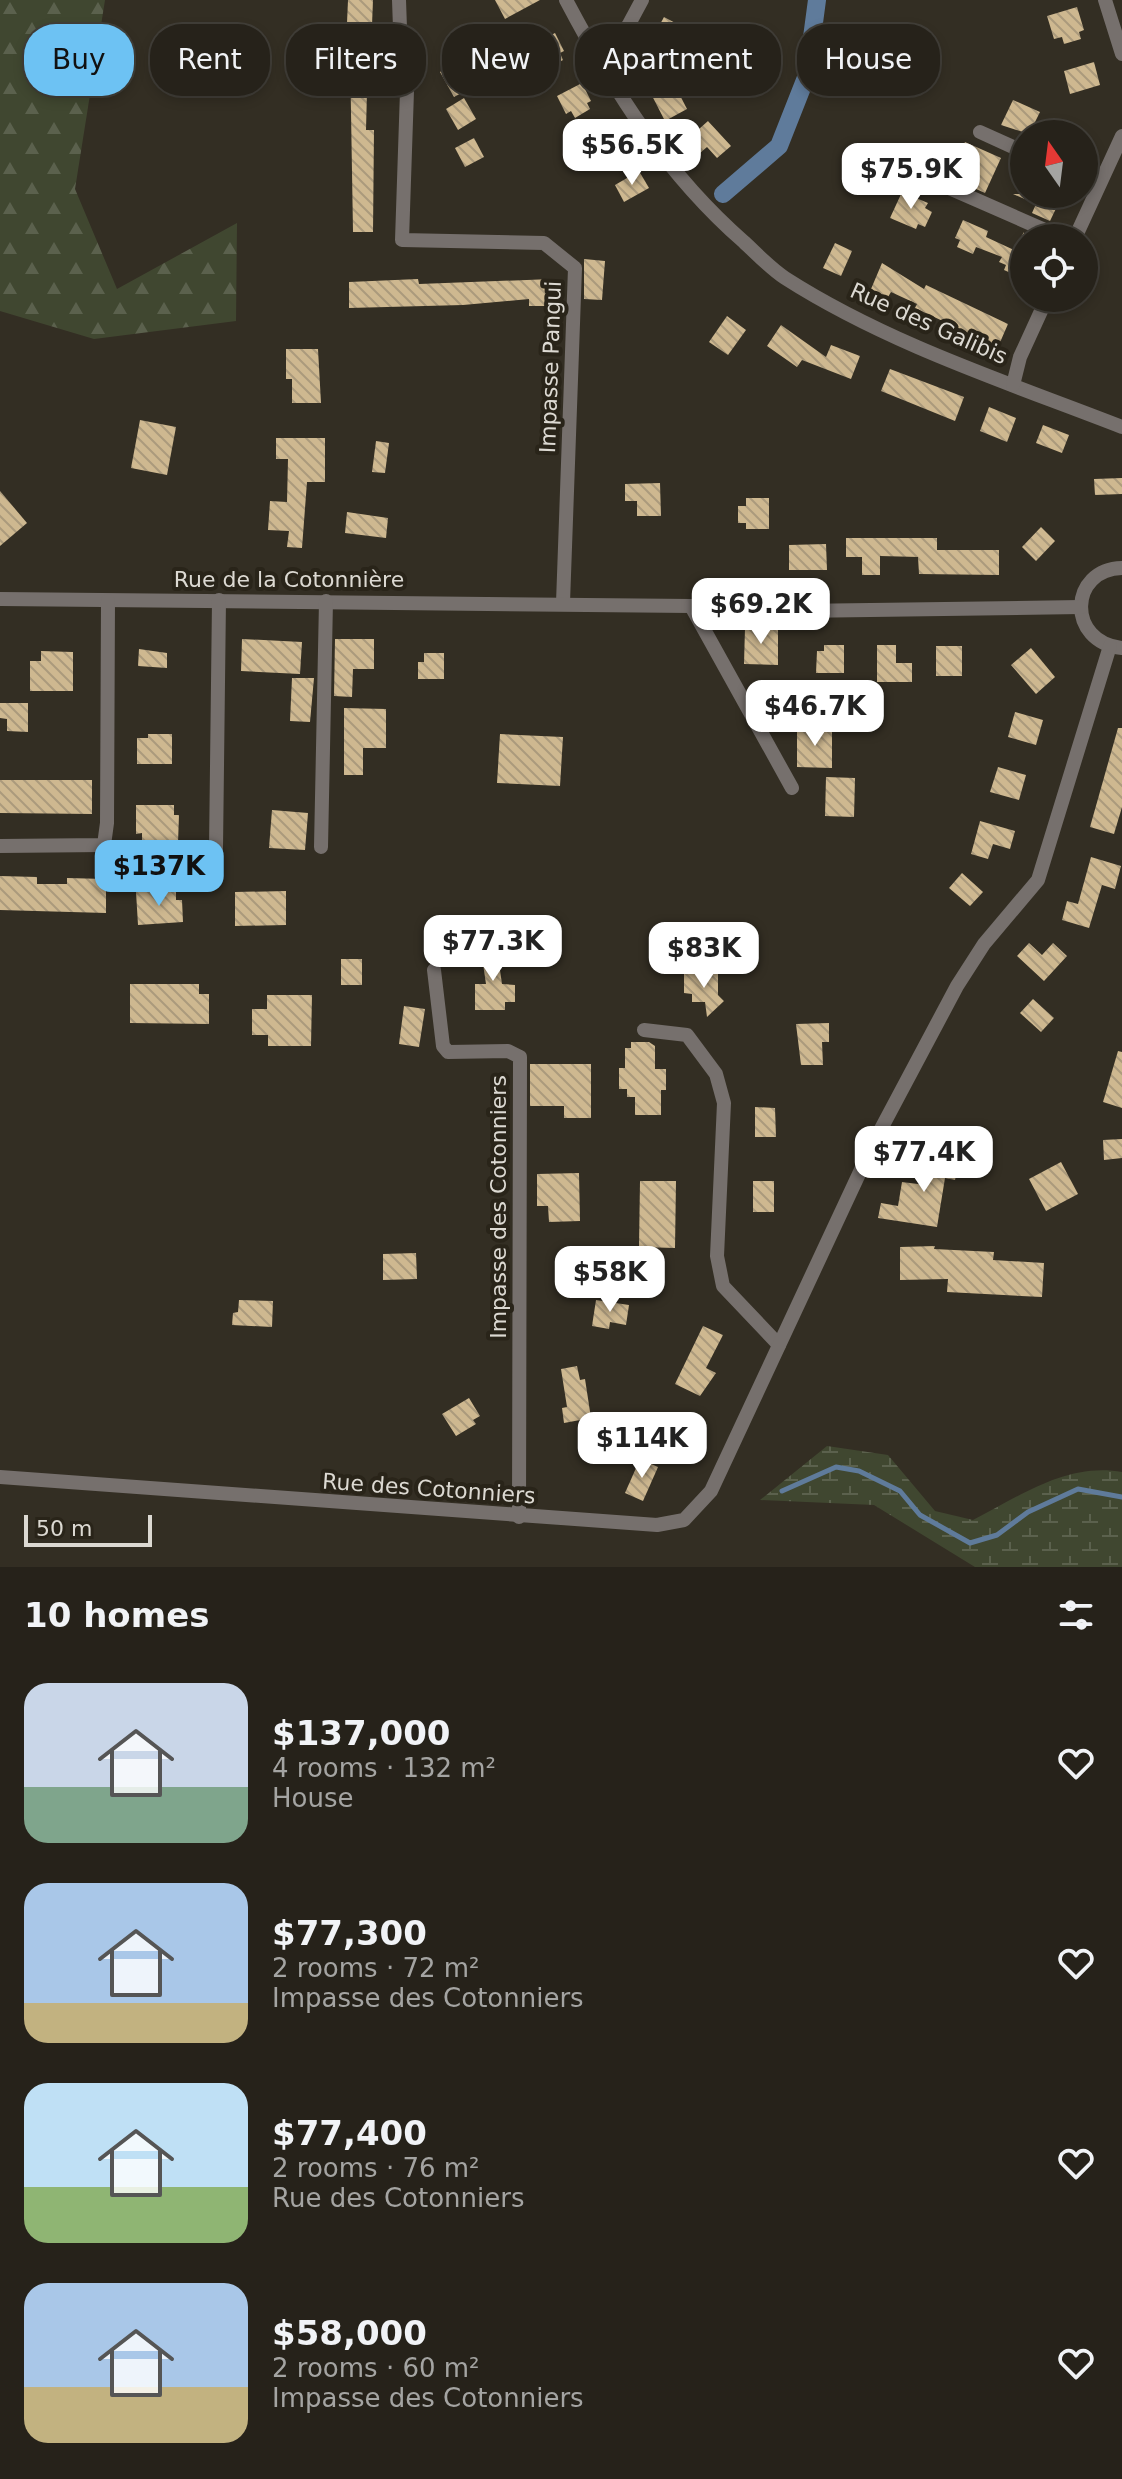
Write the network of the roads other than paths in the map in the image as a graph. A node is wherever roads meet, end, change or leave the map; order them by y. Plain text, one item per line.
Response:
1 (399, 0) edge
2 (566, 0) edge
3 (642, 0) edge
4 (1105, 0) edge
5 (578, 24) edge
6 (629, 24) edge
7 (1122, 54) edge
8 (620, 96) edge
9 (980, 132) dead end
10 (1122, 136) edge
11 (1010, 146) edge
12 (947, 187) dead end
13 (1099, 187) joint
14 (1031, 224) edge
15 (1082, 224) edge
16 (1041, 312) edge
17 (1013, 385) junction
18 (1122, 427) edge
19 (1122, 568) edge
20 (0, 599) edge
21 (219, 600) junction
22 (108, 601) junction
23 (326, 601) junction
24 (570, 603) junction
25 (691, 606) junction
26 (1081, 607) junction
27 (1116, 647) edge
28 (792, 788) dead end
29 (0, 846) edge
30 (321, 847) dead end
31 (216, 849) dead end
32 (434, 970) dead end
33 (644, 1030) dead end
34 (779, 1345) junction
35 (0, 1477) edge
36 (519, 1517) junction

1 - 24 street, Impasse Pangui
2 - 5 street, Rue des Galibis
3 - 6 street
4 - 7 street
8 - 17 street, Rue des Galibis
9 - 11 street
10 - 13 street
12 - 14 street
13 - 15 street
16 - 17 street
17 - 18 street, Rue des Galibis
19 - 26 street
20 - 22 street, Rue de la Cotonnière
21 - 22 street, Rue de la Cotonnière
21 - 23 street, Rue de la Cotonnière
21 - 31 street
22 - 29 street
23 - 24 street, Rue de la Cotonnière
23 - 30 street
24 - 25 street, Rue de la Cotonnière
25 - 26 street, Rue de la Cotonnière
25 - 28 street
26 - 27 street
27 - 34 street, Rue des Cotonniers
32 - 36 street, Impasse des Cotonniers
33 - 34 street
34 - 36 street, Rue des Cotonniers
35 - 36 street, Rue des Cotonniers

